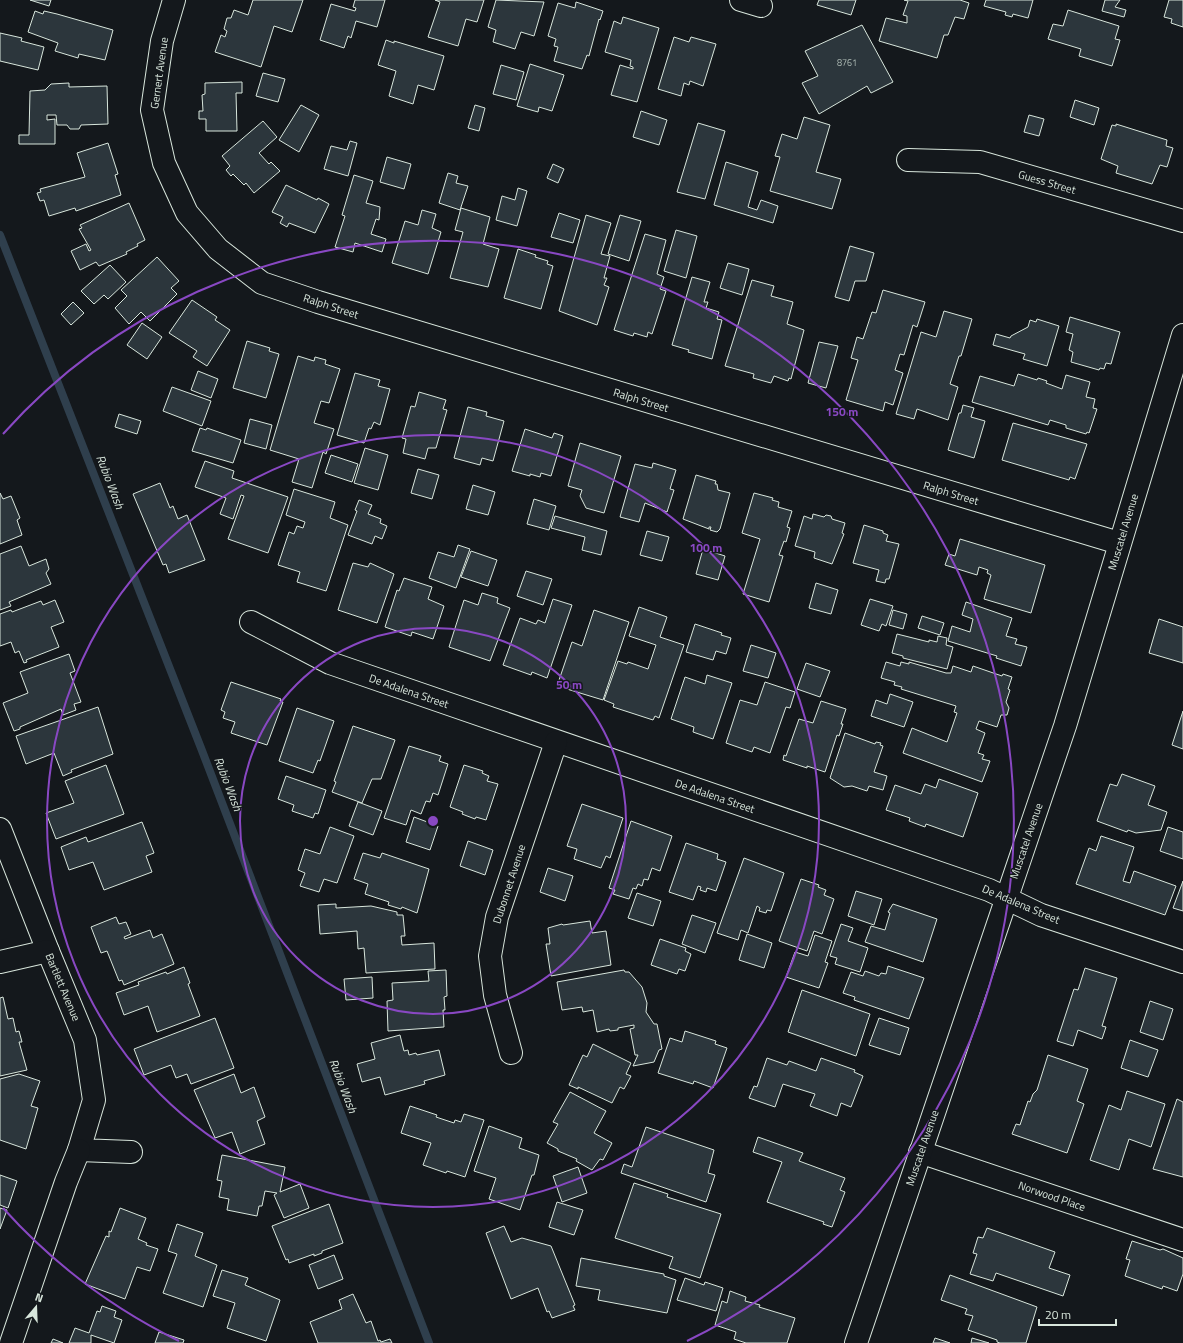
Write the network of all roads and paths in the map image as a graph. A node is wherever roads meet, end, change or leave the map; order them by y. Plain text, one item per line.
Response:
1 (174, 0) edge
2 (741, 0) edge
3 (761, 6) dead end
4 (908, 160) dead end
5 (187, 213) joint
6 (1183, 221) edge
7 (1183, 335) edge
8 (1119, 544) junction
9 (251, 622) dead end
10 (556, 742) junction
11 (0, 829) edge
12 (1006, 898) junction
13 (48, 951) junction
14 (0, 962) edge
15 (1183, 962) edge
16 (511, 1053) dead end
17 (80, 1150) junction
18 (131, 1152) dead end
19 (920, 1152) junction
20 (1183, 1240) edge
21 (11, 1343) edge
22 (856, 1343) edge

1 - 5 street, Gernert Avenue
2 - 3 street
4 - 6 street, Guess Street
5 - 8 street, Ralph Street
7 - 8 street, Muscatel Avenue
8 - 12 street, Muscatel Avenue
9 - 10 street, De Adalena Street
10 - 12 street, De Adalena Street
10 - 16 street, Dubonnet Avenue
11 - 13 street, Bartlett Avenue
12 - 15 street, De Adalena Street
12 - 19 street, Muscatel Avenue
13 - 14 street
13 - 17 street, Bartlett Avenue
17 - 18 street
17 - 21 street, Bartlett Avenue
19 - 20 street, Norwood Place
19 - 22 street, Muscatel Avenue

